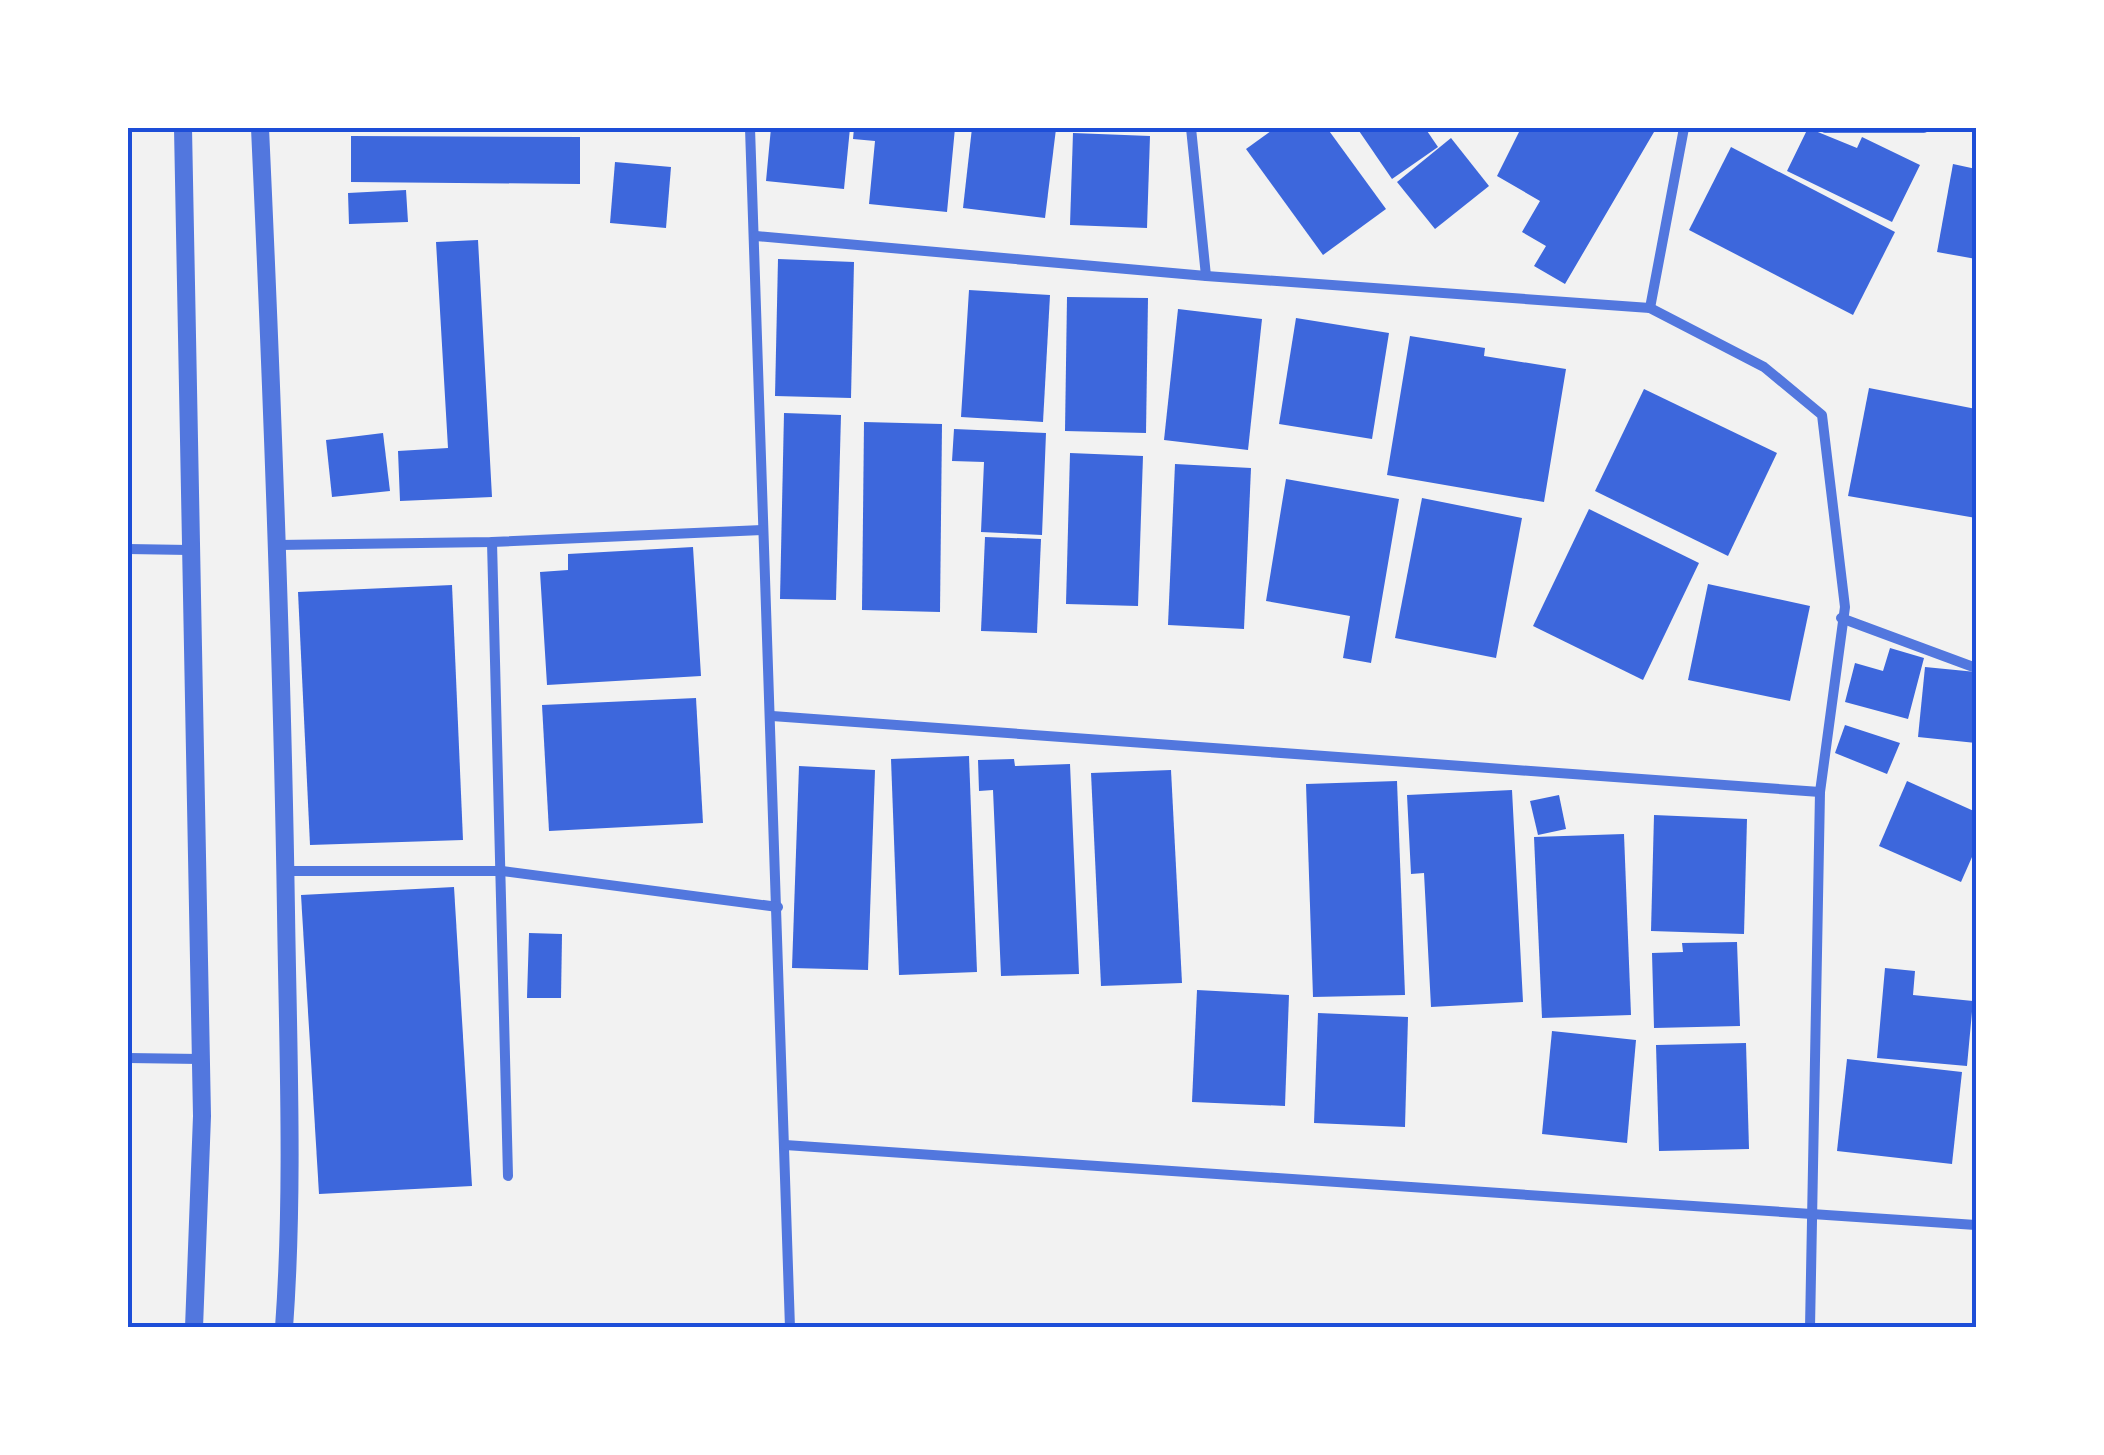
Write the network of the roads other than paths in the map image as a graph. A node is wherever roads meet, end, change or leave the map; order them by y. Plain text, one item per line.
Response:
1 (183, 128) edge
2 (260, 128) edge
3 (750, 128) edge
4 (1191, 128) edge
5 (1685, 128) edge
6 (1825, 128) edge
7 (1924, 128) edge
8 (756, 236) junction
9 (1206, 276) junction
10 (1650, 308) junction
11 (762, 530) junction
12 (492, 542) junction
13 (278, 545) junction
14 (128, 549) edge
15 (190, 550) junction
16 (1841, 618) junction
17 (1976, 668) edge
18 (772, 716) junction
19 (1820, 792) junction
20 (285, 871) junction
21 (502, 871) junction
22 (778, 907) junction
23 (128, 1058) edge
24 (200, 1060) junction
25 (785, 1145) junction
26 (508, 1176) dead end
27 (1816, 1214) junction
28 (1976, 1225) edge
29 (194, 1328) edge
30 (284, 1328) edge
31 (790, 1328) edge
32 (1810, 1328) edge

1 - 15 street
2 - 13 street
3 - 8 street
4 - 9 street
5 - 10 street
6 - 7 street
8 - 9 street
8 - 11 street
9 - 10 street
10 - 16 street
11 - 12 street
11 - 18 street
12 - 13 street
12 - 21 street
13 - 20 street
14 - 15 street
15 - 24 street
16 - 17 street
16 - 19 street
18 - 19 street
18 - 22 street
19 - 27 street
20 - 21 street
20 - 30 street
21 - 22 street
21 - 26 street
22 - 25 street
23 - 24 street
24 - 29 street
25 - 27 street
25 - 31 street
27 - 28 street
27 - 32 street

